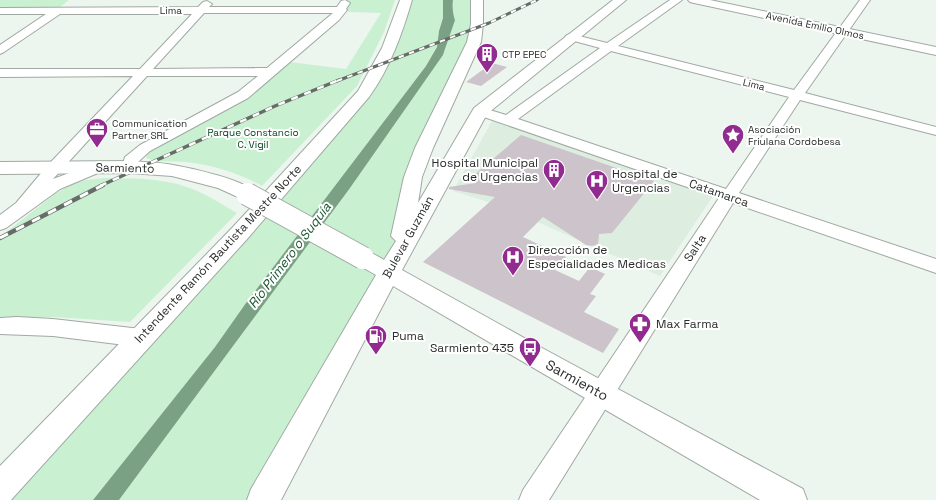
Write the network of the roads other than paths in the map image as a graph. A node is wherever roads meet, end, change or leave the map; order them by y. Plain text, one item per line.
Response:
1 (73, 0) edge
2 (211, 0) edge
3 (406, 0) edge
4 (477, 0) edge
5 (620, 0) edge
6 (677, 0) edge
7 (694, 0) edge
8 (865, 0) edge
9 (344, 5) edge
10 (201, 10) junction
11 (0, 11) edge
12 (57, 11) junction
13 (843, 31) junction
14 (571, 37) junction
15 (609, 47) junction
16 (0, 50) edge
17 (936, 51) edge
18 (143, 72) junction
19 (272, 72) junction
20 (0, 73) edge
21 (797, 95) junction
22 (532, 103) junction
23 (480, 111) junction
24 (508, 120) junction
25 (936, 131) edge
26 (99, 167) junction
27 (130, 167) junction
28 (0, 168) edge
29 (54, 168) junction
30 (728, 196) junction
31 (22, 207) junction
32 (0, 224) edge
33 (394, 263) junction
34 (936, 266) edge
35 (0, 326) edge
36 (141, 338) junction
37 (601, 394) junction
38 (0, 489) edge
39 (263, 500) edge
40 (533, 500) edge
41 (791, 500) edge

1 - 12 street
2 - 10 street
3 - 36 main road, Intendente Ramón Bautista Mestre Norte
4 - 33 main road
5 - 14 main road, Bulevar Guzmán
6 - 15 street
7 - 13 main road, Avenida Emilio Olmos
8 - 13 street, Salta
9 - 10 street, Lima
9 - 19 street
10 - 12 street, Lima
10 - 18 street
11 - 12 street, Lima
12 - 16 street
13 - 17 main road, Avenida Emilio Olmos
13 - 21 street, Salta
14 - 15 street, Lima
14 - 23 main road, Bulevar Guzmán
15 - 21 street, Lima
15 - 22 street
18 - 19 street
18 - 20 street
18 - 29 street
19 - 27 street
21 - 25 street, Lima
21 - 30 street, Salta
22 - 23 street
22 - 24 street
23 - 24 street, Catamarca
23 - 33 main road, Bulevar Guzmán
24 - 30 street, Catamarca
26 - 27 main road, Sarmiento
26 - 29 main road, Sarmiento
26 - 31 street
27 - 33 main road, Sarmiento, bridge
28 - 29 main road, Sarmiento
29 - 31 street
30 - 34 street, Catamarca
30 - 37 street, Salta
31 - 32 street
33 - 37 main road, Sarmiento
33 - 39 main road, Bulevar Guzmán
35 - 36 street
36 - 38 main road, Intendente Ramón Bautista Mestre Norte
37 - 40 street, Salta
37 - 41 main road, Sarmiento

